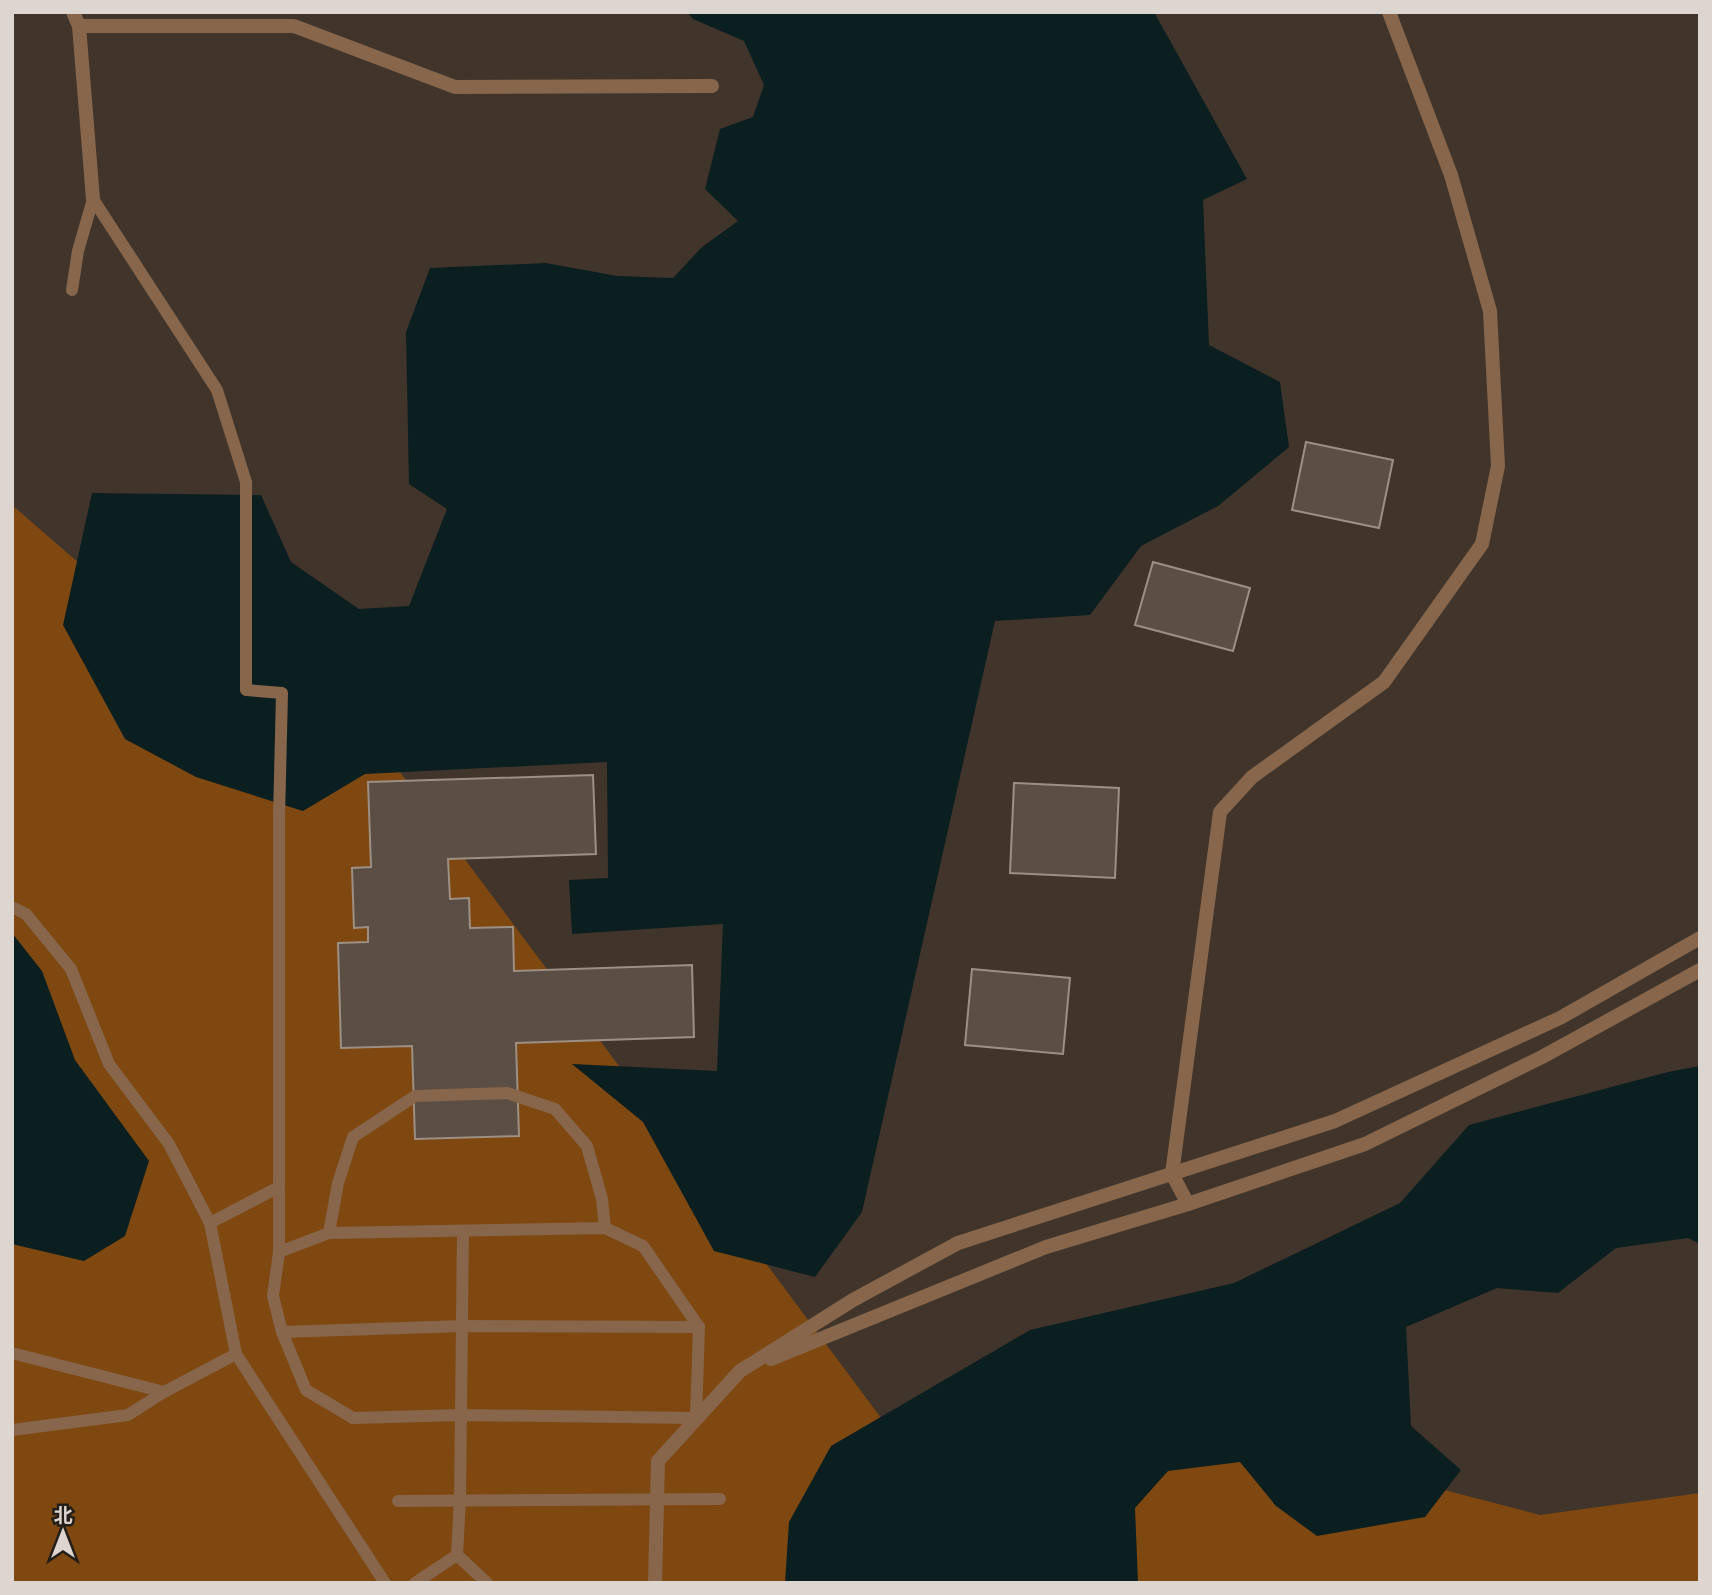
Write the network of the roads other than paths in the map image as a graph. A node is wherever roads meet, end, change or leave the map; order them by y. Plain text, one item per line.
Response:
1 (1389, 12) edge
2 (76, 19) edge
3 (712, 86) dead end
4 (93, 199) junction
5 (72, 290) dead end
6 (12, 907) edge
7 (1700, 938) edge
8 (1700, 970) edge
9 (1172, 1174) junction
10 (279, 1187) junction
11 (1188, 1204) junction
12 (210, 1223) junction
13 (604, 1228) junction
14 (463, 1231) junction
15 (329, 1233) junction
16 (279, 1252) junction
17 (463, 1326) junction
18 (699, 1327) junction
19 (282, 1332) junction
20 (12, 1353) edge
21 (236, 1354) junction
22 (740, 1371) junction
23 (164, 1392) junction
24 (460, 1415) junction
25 (696, 1418) junction
26 (12, 1430) edge
27 (656, 1499) junction
28 (720, 1499) dead end
29 (460, 1500) junction
30 (398, 1501) dead end
31 (457, 1555) junction
32 (385, 1583) edge
33 (415, 1583) edge
34 (487, 1583) edge
35 (654, 1583) edge

1 - 9 street
2 - 3 street
2 - 4 street
4 - 5 lane
4 - 10 lane
6 - 12 lane
7 - 9 street
8 - 11 street
9 - 11 street
9 - 22 street
10 - 12 lane
10 - 16 lane
11 - 22 street
12 - 21 lane
13 - 14 lane
13 - 15 lane
13 - 18 lane
14 - 15 lane
14 - 17 lane
15 - 16 lane
16 - 19 lane
17 - 18 lane
17 - 19 lane
17 - 24 lane
18 - 25 lane
19 - 24 lane
20 - 23 lane
21 - 23 lane
21 - 32 lane
22 - 25 street
23 - 26 lane
24 - 25 lane
24 - 29 lane
25 - 27 street
27 - 28 lane
27 - 29 lane
27 - 35 street
29 - 30 lane
29 - 31 lane
31 - 33 lane
31 - 34 lane

